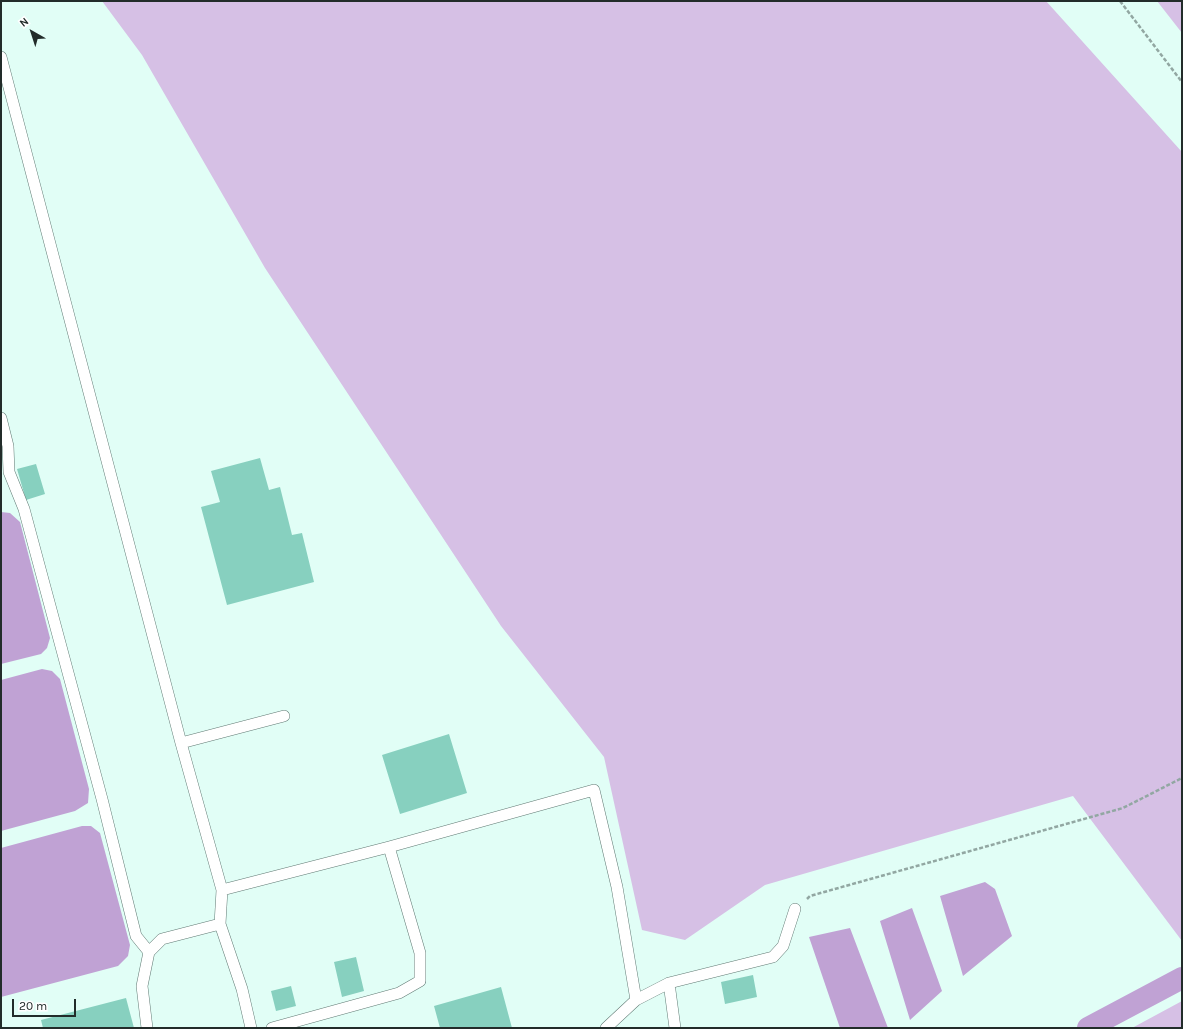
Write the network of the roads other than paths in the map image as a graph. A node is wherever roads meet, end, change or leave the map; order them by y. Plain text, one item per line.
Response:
1 (1, 57) edge
2 (1, 418) edge
3 (284, 716) dead end
4 (181, 742) junction
5 (389, 847) junction
6 (222, 890) junction
7 (795, 909) road end
8 (220, 924) junction
9 (149, 952) junction
10 (669, 983) junction
11 (636, 1000) junction
12 (147, 1028) edge
13 (251, 1028) edge
14 (272, 1028) edge
15 (606, 1028) edge
16 (675, 1028) edge

1 - 4 lane
2 - 9 lane
3 - 4 lane
4 - 6 lane
5 - 6 lane
5 - 11 lane
5 - 14 lane
6 - 8 lane
7 - 10 lane
8 - 9 lane
8 - 13 lane
9 - 12 lane
10 - 11 lane
10 - 16 lane
11 - 15 lane

